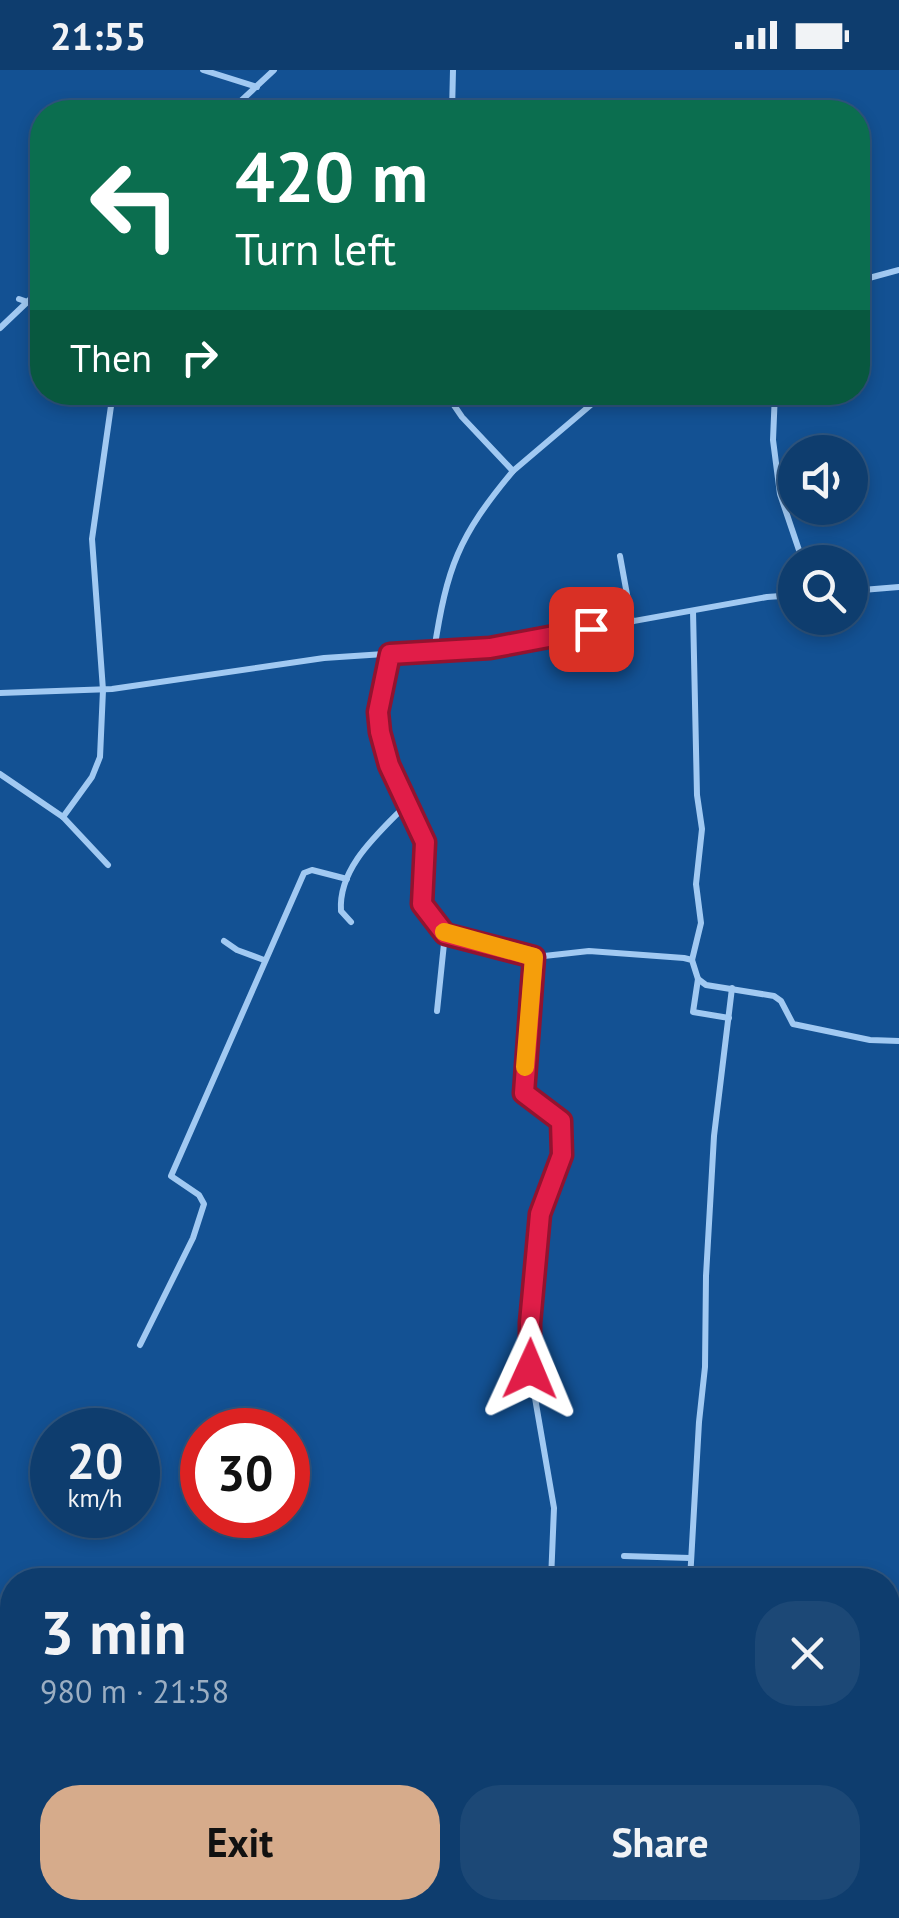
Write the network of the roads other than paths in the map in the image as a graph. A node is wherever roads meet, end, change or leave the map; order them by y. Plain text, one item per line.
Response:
1 (204, 70) edge
2 (274, 70) edge
3 (452, 70) edge
4 (256, 87) junction
5 (242, 100) edge
6 (452, 100) edge
7 (899, 270) edge
8 (870, 278) edge
9 (30, 296) edge
10 (23, 300) junction
11 (30, 303) edge
12 (0, 328) edge
13 (111, 405) edge
14 (454, 405) edge
15 (591, 405) edge
16 (774, 405) edge
17 (513, 471) junction
18 (798, 545) edge
19 (620, 556) dead end
20 (899, 587) edge
21 (868, 590) edge
22 (778, 598) edge
23 (693, 610) junction
24 (632, 622) junction
25 (434, 651) junction
26 (390, 654) junction
27 (103, 690) junction
28 (0, 692) edge
29 (0, 774) edge
30 (407, 804) junction
31 (62, 817) junction
32 (108, 865) dead end
33 (348, 879) junction
34 (351, 922) dead end
35 (445, 934) junction
36 (224, 941) dead end
37 (534, 957) junction
38 (264, 960) junction
39 (692, 960) junction
40 (698, 978) junction
41 (732, 988) junction
42 (437, 1012) dead end
43 (730, 1018) junction
44 (899, 1041) edge
45 (140, 1345) dead end
46 (624, 1556) dead end
47 (690, 1558) junction
48 (552, 1568) edge
49 (690, 1568) edge

1 - 4 street
2 - 4 street
3 - 6 street
4 - 5 street
7 - 8 street
9 - 10 street
10 - 11 street
10 - 12 street
13 - 27 street
14 - 17 street
15 - 17 street
16 - 18 street
17 - 25 street
19 - 24 street
20 - 21 street
22 - 23 street
23 - 24 street
23 - 39 street
24 - 25 street
25 - 26 street
26 - 27 street
26 - 30 street
27 - 28 street
27 - 31 street
29 - 31 street
30 - 33 street
30 - 35 street
31 - 32 street
33 - 34 street
33 - 38 street
35 - 37 street
35 - 42 street
36 - 38 street
37 - 39 street
37 - 48 street
38 - 45 street
39 - 40 street
40 - 41 street
40 - 43 street
41 - 43 street
41 - 44 street
43 - 47 street
46 - 47 street
47 - 49 street

